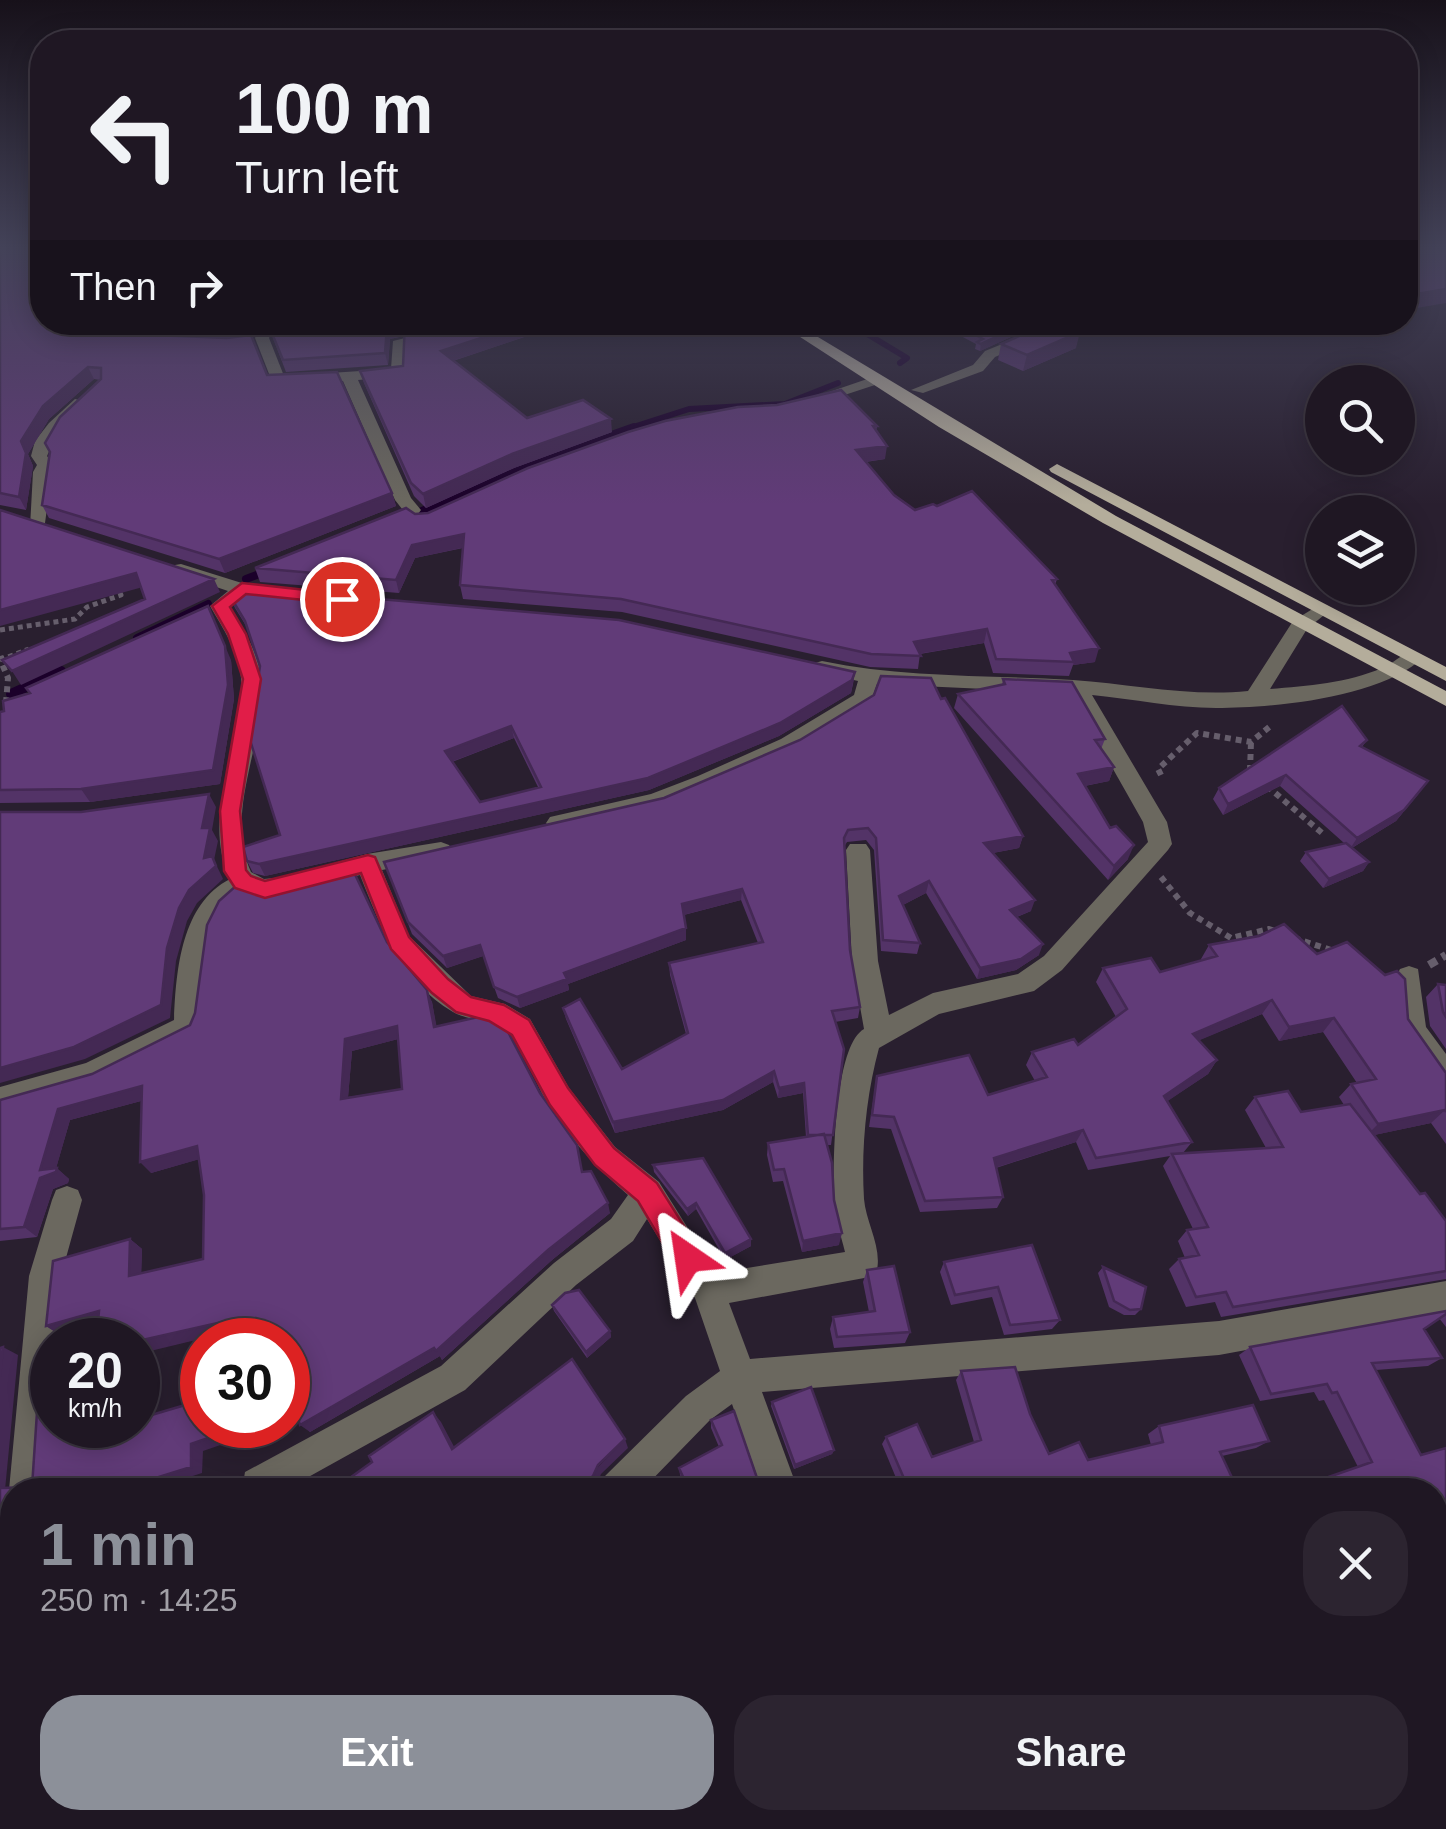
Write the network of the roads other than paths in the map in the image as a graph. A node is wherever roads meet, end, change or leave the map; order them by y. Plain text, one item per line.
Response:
1 (138, 335) edge
2 (258, 335) edge
3 (804, 335) edge
4 (831, 335) edge
5 (1036, 335) edge
6 (174, 341) edge
7 (400, 341) edge
8 (349, 376) junction
9 (873, 381) junction
10 (99, 386) edge
11 (918, 390) junction
12 (792, 406) edge
13 (414, 515) edge
14 (13, 516) edge
15 (155, 560) edge
16 (240, 581) junction
17 (298, 596) edge
18 (1319, 611) junction
19 (1300, 625) junction
20 (1411, 658) junction
21 (811, 665) edge
22 (1393, 672) junction
23 (1446, 675) edge
24 (869, 677) junction
25 (1077, 687) junction
26 (1263, 695) junction
27 (1446, 699) edge
28 (528, 831) edge
29 (470, 846) edge
30 (858, 850) dead end
31 (368, 863) junction
32 (243, 882) junction
33 (1408, 977) edge
34 (878, 1032) junction
35 (1446, 1076) edge
36 (0, 1100) edge
37 (648, 1192) junction
38 (67, 1200) dead end
39 (708, 1290) junction
40 (1446, 1297) edge
41 (741, 1377) junction
42 (28, 1478) edge
43 (271, 1478) edge
44 (629, 1478) edge
45 (776, 1478) edge

1 - 6 street
2 - 8 street
3 - 9 main road
4 - 11 main road
5 - 11 street
7 - 8 street
8 - 13 street
9 - 12 street
9 - 19 main road
10 - 14 street
11 - 18 main road
15 - 16 street
16 - 17 street
16 - 32 street
18 - 19 street
18 - 20 main road
19 - 22 main road
19 - 26 street
20 - 22 street
20 - 23 main road
21 - 24 street
22 - 26 street
22 - 27 main road
24 - 25 street
24 - 28 street
25 - 26 street
25 - 34 street
29 - 31 street
30 - 34 street
31 - 32 street
31 - 37 street
32 - 36 street
33 - 35 street
34 - 39 street
37 - 39 street
37 - 43 street
38 - 42 street
39 - 41 street
40 - 41 street
41 - 44 street
41 - 45 street

